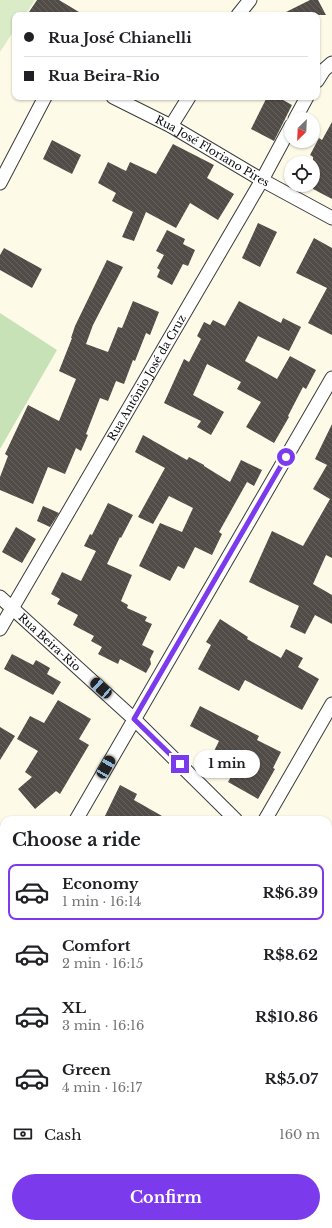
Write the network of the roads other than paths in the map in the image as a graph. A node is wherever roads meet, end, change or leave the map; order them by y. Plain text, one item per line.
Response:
1 (250, 0) edge
2 (240, 12) edge
3 (332, 63) edge
4 (320, 76) edge
5 (43, 100) edge
6 (119, 100) edge
7 (186, 100) edge
8 (305, 100) edge
9 (299, 112) edge
10 (171, 126) junction
11 (284, 139) edge
12 (262, 180) junction
13 (0, 183) edge
14 (332, 218) edge
15 (332, 378) edge
16 (0, 597) edge
17 (12, 607) junction
18 (0, 629) edge
19 (332, 704) edge
20 (134, 719) junction
21 (78, 816) edge
22 (232, 816) edge
23 (267, 816) edge

1 - 2 street
3 - 4 street
5 - 13 street
6 - 10 street, Rua José Floriano Pires
7 - 10 street
8 - 9 street
10 - 12 street, Rua José Floriano Pires
11 - 12 street, Rua Antônio José da Cruz
12 - 14 street, Rua José Floriano Pires
12 - 17 street, Rua Antônio José da Cruz
15 - 20 street
16 - 17 street, Rua Beira-Rio
17 - 18 street, Rua Antônio José da Cruz
17 - 20 street, Rua Beira-Rio
19 - 23 street
20 - 21 street
20 - 22 street, Rua Beira-Rio

